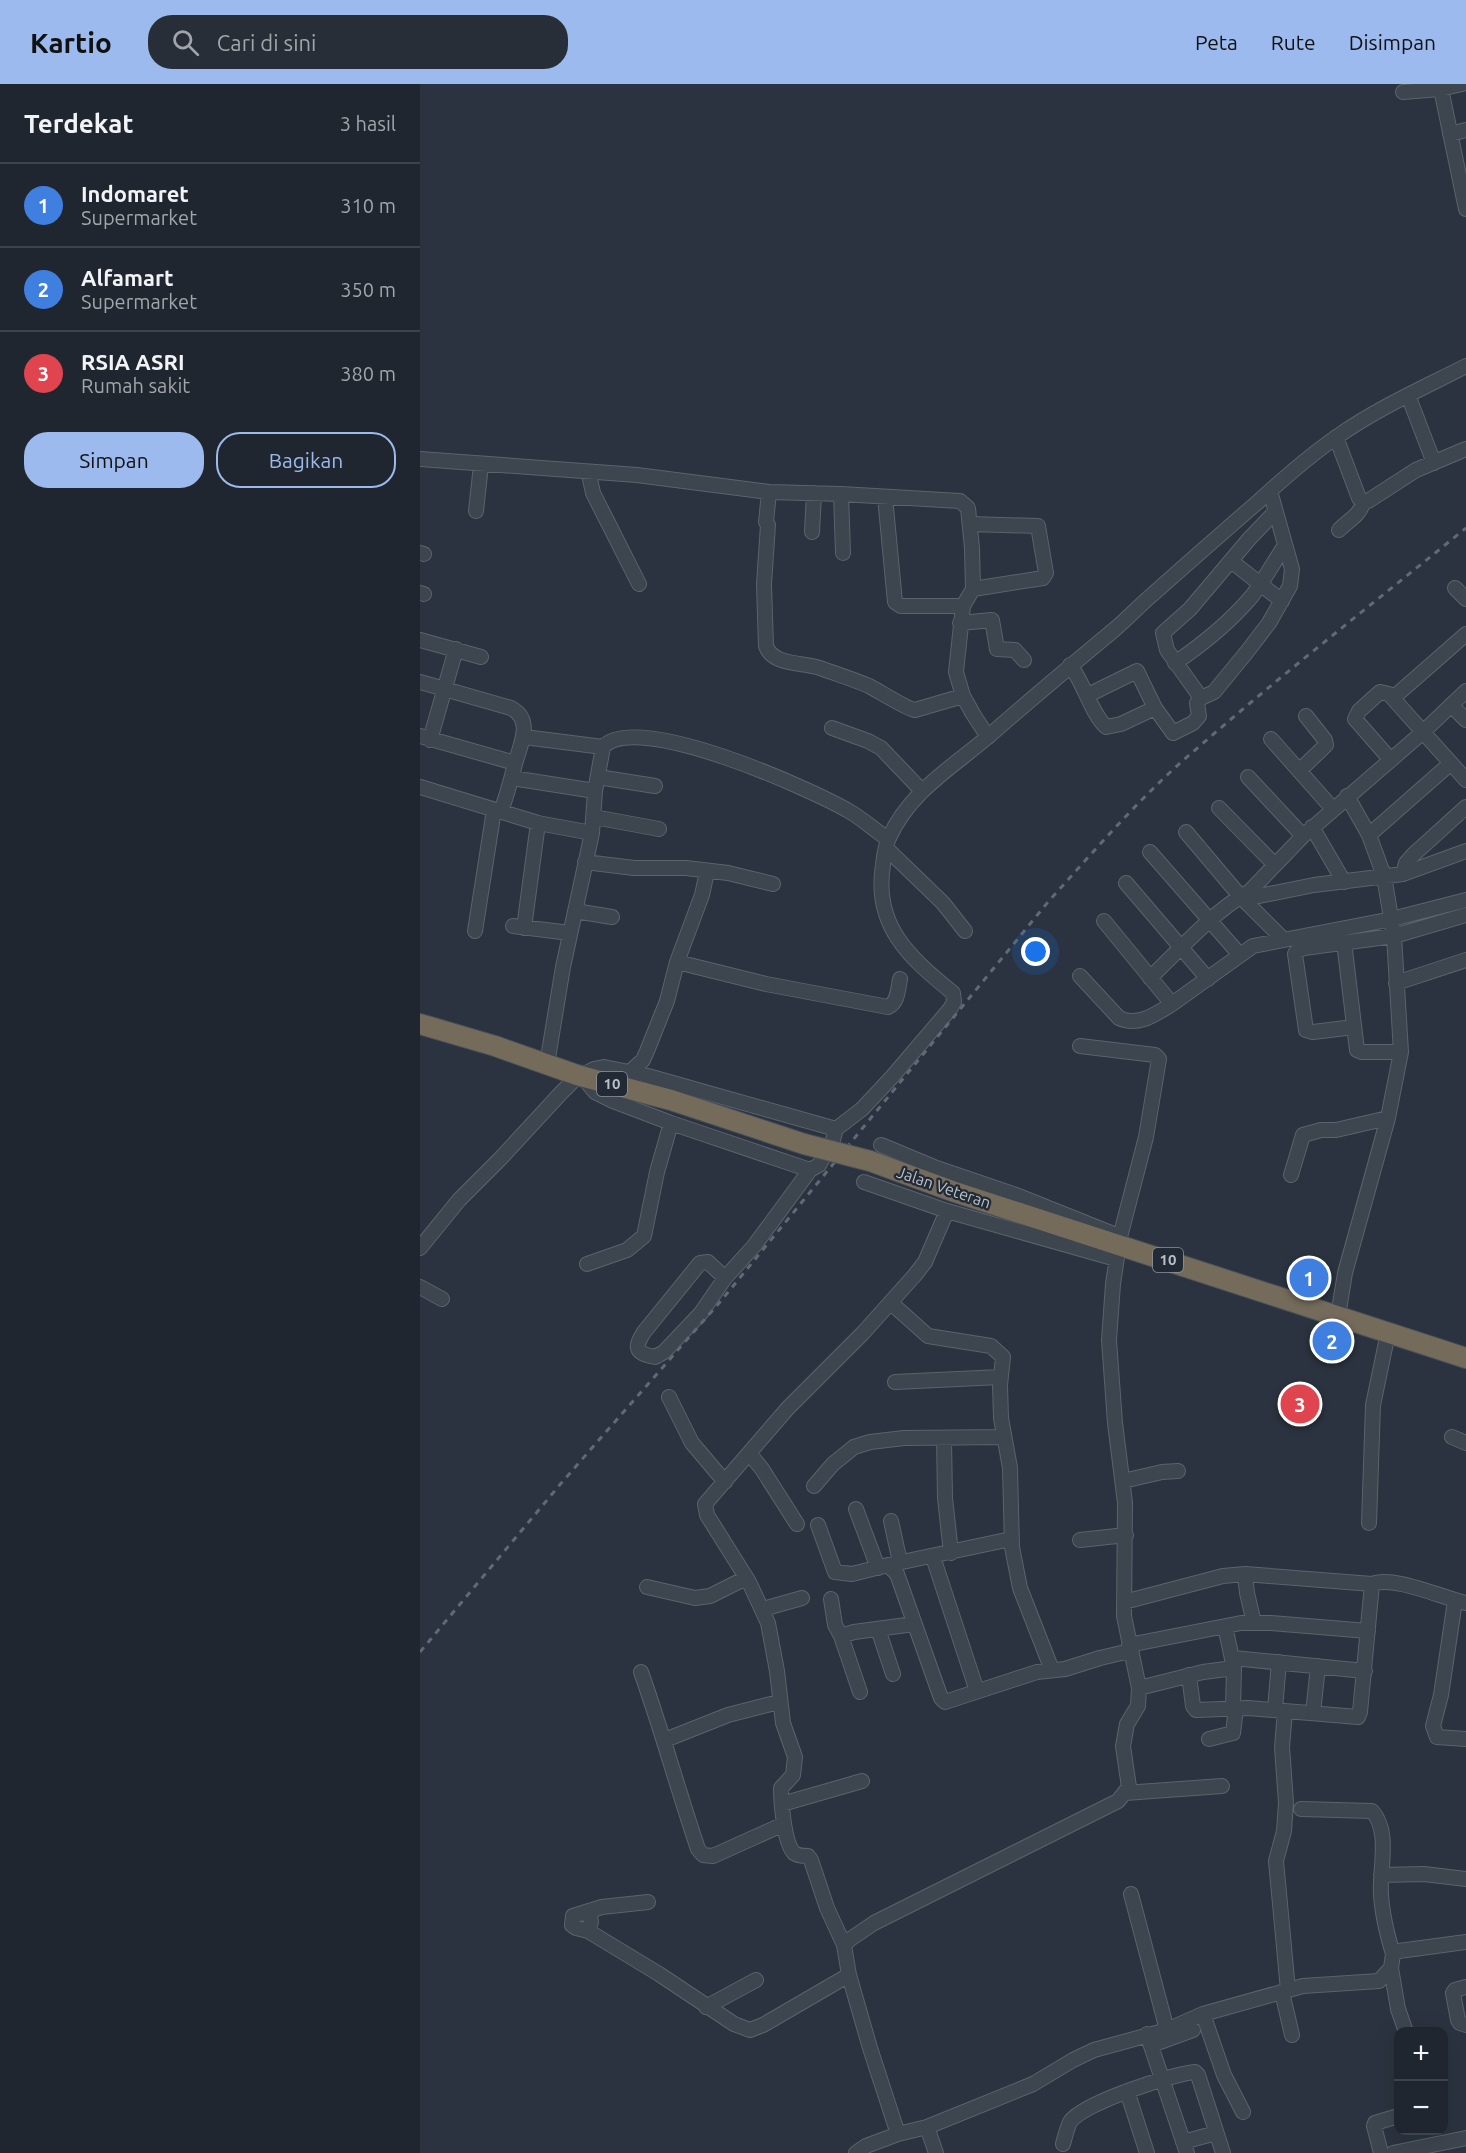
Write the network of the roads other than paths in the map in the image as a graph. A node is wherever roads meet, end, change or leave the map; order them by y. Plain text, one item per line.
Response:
1 (1462, 84) edge
2 (1440, 87) edge
3 (1403, 92) dead end
4 (1466, 130) edge
5 (1450, 134) junction
6 (1466, 209) edge
7 (1466, 366) edge
8 (1408, 395) junction
9 (1336, 437) junction
10 (1466, 449) edge
11 (420, 459) edge
12 (1434, 463) junction
13 (481, 465) junction
14 (592, 472) junction
15 (1270, 491) junction
16 (770, 492) junction
17 (814, 493) junction
18 (841, 494) junction
19 (885, 497) junction
20 (1363, 502) junction
21 (476, 511) dead end
22 (1275, 512) junction
23 (970, 524) junction
24 (1339, 530) dead end
25 (812, 532) dead end
26 (1285, 545) junction
27 (843, 553) dead end
28 (1231, 561) junction
29 (639, 585) dead end
30 (1260, 585) junction
31 (1455, 588) dead end
32 (973, 589) junction
33 (1466, 599) edge
34 (1282, 601) junction
35 (963, 606) junction
36 (960, 622) junction
37 (1466, 634) edge
38 (420, 640) edge
39 (456, 649) junction
40 (481, 657) dead end
41 (1024, 660) dead end
42 (1174, 663) junction
43 (1070, 665) junction
44 (420, 682) edge
45 (445, 688) junction
46 (1466, 691) edge
47 (1088, 694) junction
48 (963, 696) junction
49 (1201, 698) junction
50 (1393, 698) junction
51 (1452, 705) junction
52 (1155, 708) junction
53 (1306, 716) dead end
54 (1466, 720) edge
55 (832, 728) dead end
56 (1423, 732) junction
57 (524, 737) junction
58 (988, 737) junction
59 (425, 738) edge
60 (1271, 739) dead end
61 (603, 747) junction
62 (1390, 759) junction
63 (515, 763) junction
64 (1451, 763) junction
65 (1299, 771) junction
66 (1248, 777) dead end
67 (512, 778) junction
68 (1466, 780) edge
69 (596, 784) junction
70 (655, 786) dead end
71 (420, 787) edge
72 (922, 791) junction
73 (1347, 796) junction
74 (1466, 807) edge
75 (1219, 808) dead end
76 (497, 810) junction
77 (1333, 810) junction
78 (594, 817) junction
79 (538, 823) junction
80 (659, 828) dead end
81 (1186, 832) dead end
82 (1307, 832) junction
83 (592, 833) junction
84 (1369, 835) junction
85 (887, 843) junction
86 (1466, 851) edge
87 (1150, 852) dead end
88 (585, 862) junction
89 (1275, 865) junction
90 (707, 872) junction
91 (1403, 874) junction
92 (1384, 876) junction
93 (1344, 882) junction
94 (1126, 883) dead end
95 (773, 884) dead end
96 (1244, 894) junction
97 (1466, 900) edge
98 (575, 911) junction
99 (1466, 915) edge
100 (612, 917) dead end
101 (1392, 919) junction
102 (1211, 920) junction
103 (1104, 921) dead end
104 (476, 931) dead end
105 (965, 931) dead end
106 (570, 933) junction
107 (1394, 936) junction
108 (1283, 939) junction
109 (1344, 942) junction
110 (1183, 947) junction
111 (1240, 955) junction
112 (1466, 960) edge
113 (677, 962) junction
114 (1080, 976) dead end
115 (1150, 978) junction
116 (900, 979) dead end
117 (1208, 979) junction
118 (1396, 983) junction
119 (1172, 1004) junction
120 (420, 1024) edge
121 (1354, 1027) junction
122 (1080, 1046) dead end
123 (1401, 1052) junction
124 (547, 1064) junction
125 (630, 1072) junction
126 (581, 1075) junction
127 (1388, 1118) junction
128 (671, 1123) junction
129 (836, 1130) junction
130 (810, 1170) junction
131 (1291, 1175) dead end
132 (864, 1182) dead end
133 (947, 1211) junction
134 (1119, 1247) junction
135 (420, 1248) edge
136 (587, 1264) dead end
137 (725, 1278) junction
138 (420, 1287) edge
139 (442, 1299) dead end
140 (891, 1303) junction
141 (1338, 1316) junction
142 (1388, 1333) junction
143 (1466, 1358) edge
144 (1000, 1377) junction
145 (895, 1383) dead end
146 (669, 1397) dead end
147 (1004, 1437) junction
148 (1452, 1437) dead end
149 (944, 1438) junction
150 (1466, 1443) edge
151 (749, 1453) junction
152 (1178, 1471) dead end
153 (722, 1480) junction
154 (1124, 1481) junction
155 (814, 1486) dead end
156 (856, 1509) dead end
157 (891, 1521) dead end
158 (1369, 1523) dead end
159 (796, 1524) dead end
160 (818, 1524) dead end
161 (1126, 1535) junction
162 (1011, 1539) junction
163 (1080, 1540) dead end
164 (951, 1553) junction
165 (933, 1557) junction
166 (889, 1565) junction
167 (1245, 1574) junction
168 (746, 1578) junction
169 (1372, 1584) junction
170 (648, 1587) dead end
171 (802, 1598) dead end
172 (831, 1599) dead end
173 (1124, 1602) junction
174 (1461, 1602) edge
175 (763, 1609) junction
176 (1254, 1623) junction
177 (914, 1624) junction
178 (1225, 1626) junction
179 (878, 1629) junction
180 (1368, 1631) junction
181 (842, 1636) junction
182 (1129, 1648) junction
183 (1279, 1662) junction
184 (1233, 1663) junction
185 (1318, 1666) junction
186 (1052, 1670) junction
187 (1365, 1671) junction
188 (641, 1672) dead end
189 (893, 1674) dead end
190 (1189, 1675) junction
191 (1139, 1688) junction
192 (977, 1691) junction
193 (860, 1692) dead end
194 (779, 1702) junction
195 (1234, 1708) junction
196 (1280, 1710) junction
197 (1313, 1713) junction
198 (1209, 1739) dead end
199 (1466, 1739) edge
200 (665, 1740) junction
201 (862, 1781) dead end
202 (1222, 1786) dead end
203 (1125, 1793) junction
204 (782, 1804) junction
205 (1301, 1809) dead end
206 (784, 1824) junction
207 (1381, 1875) junction
208 (1466, 1880) edge
209 (1131, 1894) dead end
210 (648, 1902) dead end
211 (1466, 1942) edge
212 (844, 1946) junction
213 (1392, 1961) junction
214 (849, 1975) junction
215 (756, 1980) dead end
216 (1466, 1987) edge
217 (1285, 1991) junction
218 (706, 2007) junction
219 (1203, 2014) junction
220 (1466, 2025) edge
221 (1405, 2027) edge
222 (1167, 2030) junction
223 (1193, 2030) dead end
224 (1292, 2035) dead end
225 (1149, 2040) junction
226 (1162, 2079) junction
227 (1127, 2091) junction
228 (1243, 2112) dead end
229 (1394, 2117) edge
230 (927, 2127) junction
231 (1216, 2133) junction
232 (898, 2134) junction
233 (1433, 2135) edge
234 (1466, 2138) edge
235 (1063, 2144) dead end
236 (1435, 2145) junction
237 (1185, 2147) edge
238 (856, 2153) edge
239 (936, 2153) edge
240 (1147, 2153) edge
241 (1222, 2153) edge
242 (1382, 2153) edge
243 (1393, 2153) edge

1 - 2 street
2 - 3 street
2 - 5 street
4 - 5 street
5 - 6 street
7 - 8 street
8 - 9 street
8 - 12 street
9 - 15 street
9 - 20 street
10 - 12 street
11 - 13 street
12 - 20 street
13 - 14 street
13 - 21 street
14 - 16 street
14 - 29 street
15 - 22 street
15 - 43 street
16 - 17 street
16 - 48 street
17 - 18 street
17 - 25 street
18 - 19 street
18 - 27 street
19 - 23 street
19 - 35 street
20 - 24 street
22 - 26 street
22 - 28 street
23 - 32 street
23 - 32 street
26 - 30 street
26 - 34 street
28 - 30 street
28 - 42 street
30 - 34 street
30 - 42 street
31 - 33 street
32 - 35 street
34 - 49 street
35 - 36 street
36 - 41 street
36 - 48 street
37 - 50 street
38 - 39 street
39 - 40 street
39 - 45 street
42 - 49 street
43 - 47 street
43 - 58 street
44 - 45 street
45 - 57 street
45 - 59 street
46 - 51 street
47 - 52 street
47 - 52 street
48 - 58 street
49 - 52 street
50 - 56 street
50 - 62 street
51 - 54 street
51 - 56 street
53 - 65 street
55 - 72 street
56 - 62 street
56 - 64 street
57 - 61 street
57 - 63 street
58 - 72 street
59 - 63 street
60 - 65 street
61 - 69 street
61 - 85 street
62 - 73 street
63 - 67 street
64 - 68 street
64 - 84 street
65 - 77 street
66 - 82 street
67 - 69 street
67 - 76 street
69 - 70 street
69 - 78 street
71 - 76 street
72 - 85 street
73 - 77 street
73 - 84 street
74 - 91 street
75 - 89 street
76 - 79 street
76 - 104 street
77 - 82 street
78 - 80 street
78 - 83 street
79 - 83 street
79 - 106 street
81 - 96 street
82 - 89 street
82 - 93 street
83 - 88 street
84 - 92 street
85 - 105 street
85 - 129 street
86 - 91 street
87 - 102 street
88 - 90 street
88 - 98 street
89 - 96 street
90 - 95 street
90 - 113 street
91 - 92 street
92 - 93 street
92 - 101 street
93 - 96 street
94 - 110 street
96 - 102 street
96 - 108 street
97 - 101 street
98 - 100 street
98 - 106 street
99 - 107 street
101 - 107 street
101 - 108 street
102 - 110 street
102 - 111 street
103 - 115 street
106 - 124 street
107 - 109 street
107 - 118 street
108 - 111 street
109 - 121 street
109 - 121 street
110 - 115 street
110 - 117 street
111 - 117 street
112 - 118 street
113 - 116 street
113 - 125 street
114 - 119 street
115 - 119 street
117 - 119 street
118 - 123 street
120 - 124 highway, Jalan Veteran / 10
121 - 123 street
122 - 134 street
123 - 127 street
124 - 126 highway, Jalan Veteran / 10
125 - 126 street
125 - 129 street
126 - 128 street
126 - 134 highway, Jalan Veteran / 10, bridge
126 - 135 street
127 - 131 street
127 - 141 street
128 - 130 street
128 - 136 street
129 - 130 street
130 - 137 street
132 - 133 street
133 - 134 street
133 - 140 street
134 - 141 highway, Jalan Veteran / 10
134 - 154 street
137 - 137 street
138 - 139 street
140 - 144 street
140 - 151 street
141 - 142 highway, Jalan Veteran / 10
142 - 143 highway, Jalan Veteran / 10
142 - 158 street
144 - 145 street
144 - 147 street
146 - 153 street
147 - 149 street
147 - 162 street
148 - 150 street
149 - 155 street
149 - 164 street
151 - 153 street
151 - 159 street
152 - 154 street
153 - 168 street
154 - 161 street
156 - 166 street
157 - 166 street
160 - 166 street
161 - 163 street
161 - 173 street
162 - 164 street
162 - 186 street
164 - 165 street
165 - 166 street
165 - 192 street
166 - 177 street
167 - 169 street
167 - 173 street
167 - 176 street
168 - 170 street
168 - 175 street
169 - 174 street
169 - 180 street
171 - 175 street
172 - 181 street
173 - 182 street
174 - 199 street
175 - 194 street
176 - 178 street
176 - 180 street
177 - 179 street
177 - 192 street
178 - 182 street
178 - 184 street
179 - 181 street
179 - 189 street
180 - 187 street
181 - 193 street
182 - 186 street
182 - 191 street
183 - 184 street
183 - 185 street
183 - 196 street
184 - 190 street
184 - 195 street
185 - 187 street
185 - 197 street
186 - 192 street
187 - 197 street
188 - 200 street
190 - 191 street
190 - 195 street
191 - 203 street
194 - 200 street
194 - 204 street
195 - 196 street
195 - 198 street
196 - 197 street
196 - 217 street
200 - 206 street
201 - 204 street
202 - 203 street
203 - 212 street
204 - 206 street
205 - 207 street
206 - 212 street
207 - 208 street
207 - 213 street
209 - 222 street
210 - 218 street
211 - 213 street
212 - 214 street
213 - 217 street
213 - 221 street
214 - 218 street
214 - 232 street
215 - 218 street
216 - 220 street
217 - 219 street
217 - 224 street
219 - 222 street
219 - 228 street
222 - 225 street
223 - 225 street
225 - 226 street
225 - 230 street
226 - 227 street
226 - 231 street
226 - 237 street
227 - 235 street
227 - 240 street
229 - 242 street
230 - 232 street
230 - 239 street
231 - 237 street
231 - 241 street
232 - 238 street
233 - 236 street
234 - 236 street
236 - 243 street

